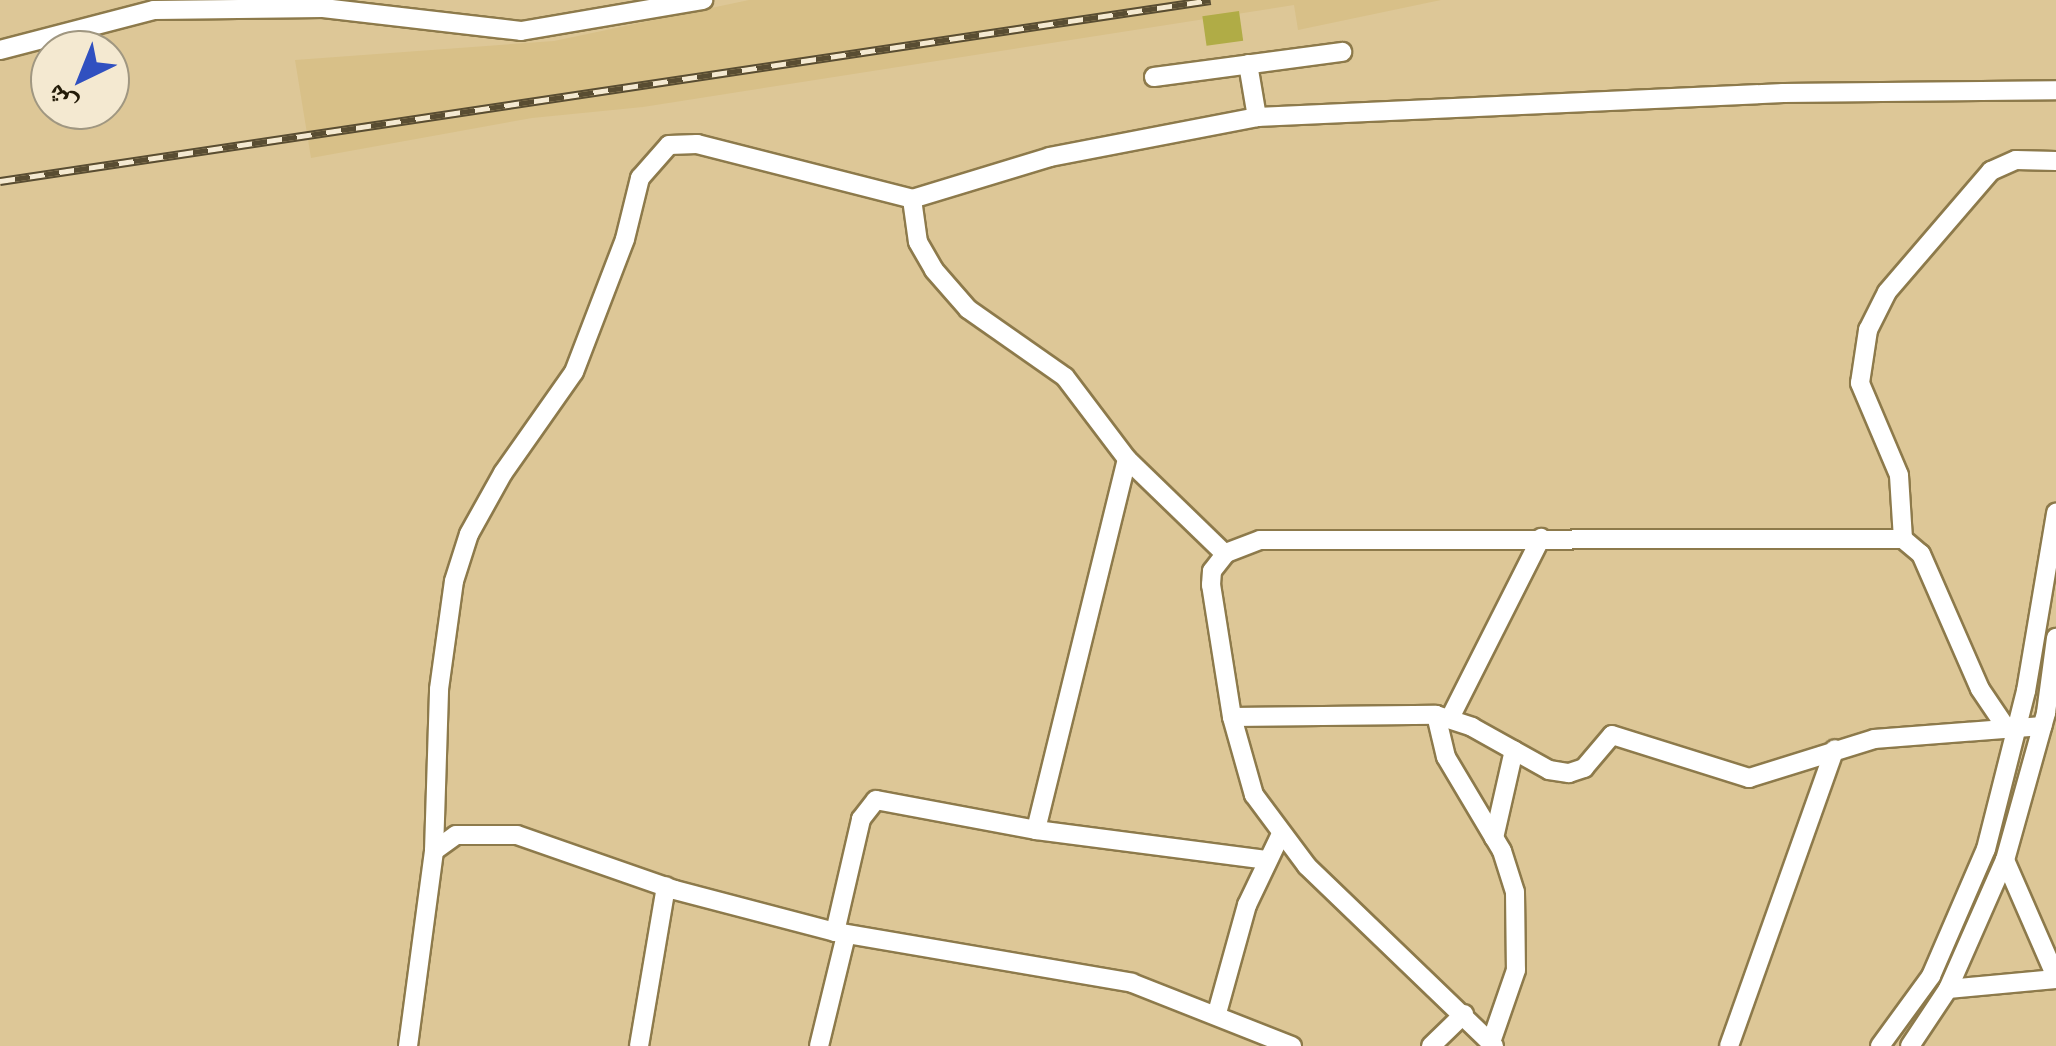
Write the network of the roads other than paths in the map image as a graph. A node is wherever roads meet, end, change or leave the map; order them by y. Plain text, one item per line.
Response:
1 (703, 0) edge
2 (0, 50) edge
3 (1342, 52) dead end
4 (1248, 64) junction
5 (1154, 77) dead end
6 (2056, 90) edge
7 (1257, 117) junction
8 (2056, 161) edge
9 (912, 200) junction
10 (1127, 460) junction
11 (2056, 512) edge
12 (1541, 538) junction
13 (1903, 539) junction
14 (1225, 554) junction
15 (2056, 638) edge
16 (2025, 696) junction
17 (2052, 697) edge
18 (1443, 716) junction
19 (1232, 717) junction
20 (2012, 726) junction
21 (2042, 726) junction
22 (1835, 749) junction
23 (1514, 750) junction
24 (1036, 830) junction
25 (1280, 836) junction
26 (1494, 838) junction
27 (434, 851) junction
28 (1266, 860) junction
29 (2005, 860) junction
30 (666, 886) junction
31 (841, 934) junction
32 (2051, 980) edge
33 (1948, 989) junction
34 (2056, 1000) edge
35 (1217, 1013) junction
36 (1464, 1014) junction
37 (1492, 1044) edge
38 (408, 1046) edge
39 (640, 1046) edge
40 (819, 1046) edge
41 (1292, 1046) edge
42 (1431, 1046) edge
43 (1729, 1046) edge
44 (1880, 1046) edge
45 (1910, 1046) edge

1 - 2 street
3 - 4 street
4 - 5 street
4 - 7 street
6 - 7 street
7 - 9 street
8 - 13 street
9 - 10 street
9 - 27 street
10 - 14 street
10 - 24 street
11 - 16 street
12 - 13 street
12 - 14 street
12 - 18 street
13 - 20 street
14 - 19 street
15 - 17 street
16 - 17 street
16 - 20 street
17 - 21 street
18 - 19 street
18 - 23 street
18 - 26 street
19 - 25 street
20 - 21 street
20 - 22 street
20 - 44 street
21 - 29 street
22 - 23 street
22 - 43 street
23 - 26 street
24 - 28 street
24 - 31 street
25 - 28 street
25 - 36 street
26 - 37 street
27 - 30 street
27 - 38 street
28 - 35 street
29 - 32 street
29 - 33 street
30 - 31 street
30 - 39 street
31 - 35 street
31 - 40 street
32 - 33 street
32 - 34 street
33 - 45 street
35 - 41 street
36 - 37 street
36 - 42 street

